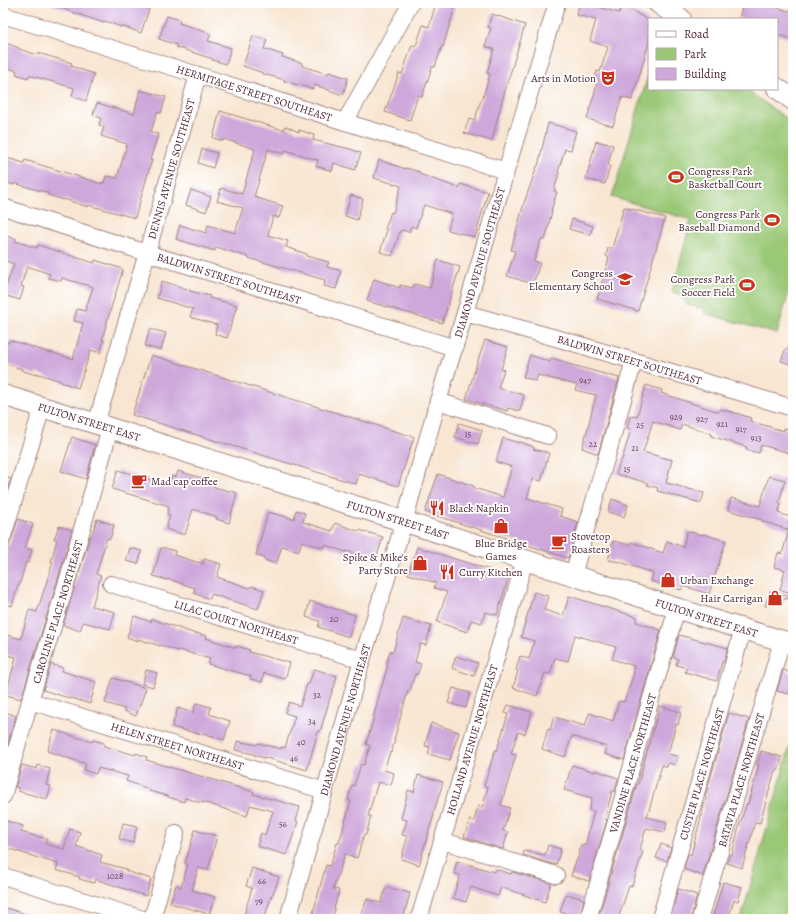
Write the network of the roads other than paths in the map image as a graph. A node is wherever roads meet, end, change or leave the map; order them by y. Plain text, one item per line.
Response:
1 (411, 3) edge
2 (557, 3) edge
3 (658, 3) edge
4 (3, 16) edge
5 (680, 18) edge
6 (198, 75) junction
7 (778, 89) edge
8 (793, 100) edge
9 (345, 122) junction
10 (506, 171) junction
11 (3, 207) edge
12 (147, 254) junction
13 (465, 313) junction
14 (455, 348) junction
15 (634, 361) junction
16 (3, 395) edge
17 (438, 401) junction
18 (42, 408) junction
19 (793, 408) edge
20 (103, 426) junction
21 (548, 436) dead end
22 (404, 522) junction
23 (3, 536) edge
24 (525, 560) junction
25 (573, 575) junction
26 (111, 584) dead end
27 (677, 608) junction
28 (743, 629) junction
29 (787, 642) edge
30 (362, 660) junction
31 (30, 701) junction
32 (325, 791) junction
33 (3, 796) edge
34 (176, 833) dead end
35 (443, 841) junction
36 (556, 875) dead end
37 (3, 876) edge
38 (143, 919) edge
39 (152, 919) edge
40 (288, 919) edge
41 (419, 919) edge
42 (588, 919) edge
43 (660, 919) edge
44 (700, 919) edge

1 - 9 street
2 - 10 street, DIAMOND AVENUE SOUTHEAST
3 - 5 main road
4 - 6 street, HERMITAGE STREET SOUTHEAST
6 - 9 street, HERMITAGE STREET SOUTHEAST
6 - 12 street, DENNIS AVENUE SOUTHEAST
7 - 8 main road
9 - 10 street, HERMITAGE STREET SOUTHEAST
10 - 13 street, DIAMOND AVENUE SOUTHEAST
11 - 12 street, BALDWIN STREET SOUTHEAST
12 - 14 street, BALDWIN STREET SOUTHEAST
12 - 20 street, DENNIS AVENUE SOUTHEAST
13 - 14 street, DIAMOND AVENUE SOUTHEAST
13 - 15 street, BALDWIN STREET SOUTHEAST
14 - 17 street, DIAMOND AVENUE SOUTHEAST
15 - 19 street, BALDWIN STREET SOUTHEAST
15 - 25 street
16 - 18 main road, FULTON STREET EAST
17 - 21 street
17 - 22 street, DIAMOND AVENUE SOUTHEAST
18 - 20 main road, FULTON STREET EAST
18 - 23 street
20 - 22 main road, FULTON STREET EAST
20 - 31 street, CAROLINE PLACE NORTHEAST
22 - 24 main road, FULTON STREET EAST
22 - 30 street, DIAMOND AVENUE NORTHEAST
24 - 25 main road, FULTON STREET EAST
24 - 35 street, HOLLAND AVENUE NORTHEAST
25 - 27 main road, FULTON STREET EAST
26 - 30 street, LILAC COURT NORTHEAST
27 - 28 main road, FULTON STREET EAST
27 - 42 street, VANDINE PLACE NORTHEAST
28 - 29 main road, FULTON STREET EAST
28 - 43 street, CUSTER PLACE NORTHEAST
29 - 44 street, BATAVIA PLACE NORTHEAST
30 - 32 street, DIAMOND AVENUE NORTHEAST
31 - 32 street, HELEN STREET NORTHEAST
31 - 33 street, CAROLINE PLACE NORTHEAST
32 - 40 street, DIAMOND AVENUE NORTHEAST
34 - 39 street
35 - 36 street
35 - 41 street, HOLLAND AVENUE NORTHEAST
37 - 38 street

